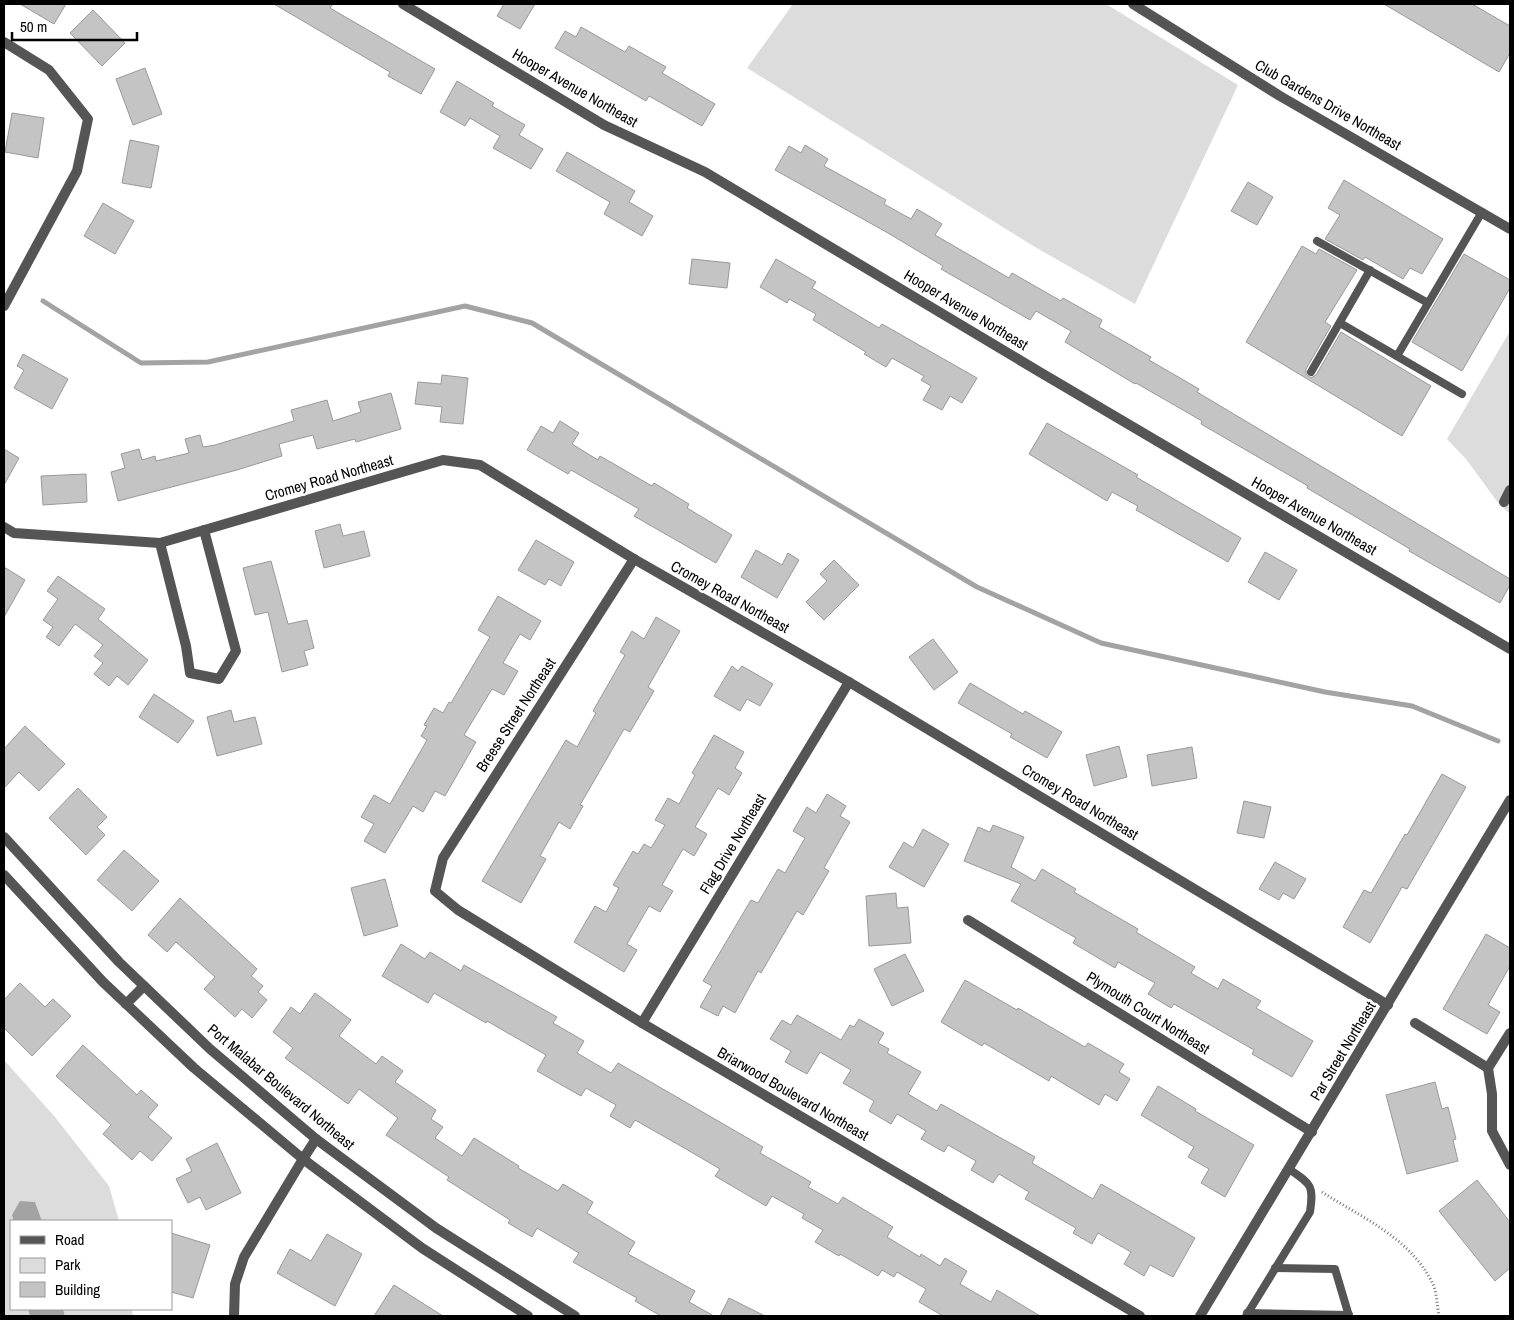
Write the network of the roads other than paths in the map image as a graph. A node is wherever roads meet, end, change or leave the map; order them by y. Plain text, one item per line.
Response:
1 (403, 4) edge
2 (1132, 4) edge
3 (4, 42) edge
4 (1482, 212) junction
5 (1510, 229) edge
6 (1317, 241) dead end
7 (1370, 270) junction
8 (1428, 303) junction
9 (4, 306) edge
10 (1340, 323) junction
11 (1397, 356) junction
12 (1310, 372) dead end
13 (1462, 394) dead end
14 (1510, 490) edge
15 (1504, 502) dead end
16 (4, 527) edge
17 (204, 530) junction
18 (160, 543) junction
19 (634, 560) junction
20 (1510, 649) edge
21 (849, 682) junction
22 (1510, 800) edge
23 (4, 837) edge
24 (4, 874) edge
25 (435, 891) joint
26 (968, 920) dead end
27 (144, 986) junction
28 (126, 1004) junction
29 (1388, 1005) junction
30 (642, 1023) junction
31 (1416, 1023) dead end
32 (1510, 1033) edge
33 (1488, 1068) junction
34 (1312, 1132) junction
35 (316, 1138) junction
36 (302, 1159) junction
37 (1510, 1164) edge
38 (1289, 1169) junction
39 (1275, 1268) junction
40 (568, 1315) edge
41 (1246, 1315) edge
42 (234, 1316) edge
43 (528, 1316) edge
44 (1140, 1316) edge
45 (1200, 1316) edge
46 (1349, 1316) edge

1 - 20 street, Hooper Avenue Northeast
2 - 4 street, Club Gardens Drive Northeast
3 - 9 street
4 - 5 street, Club Gardens Drive Northeast
4 - 8 lane
6 - 7 lane
7 - 8 lane
7 - 10 lane
8 - 11 lane
10 - 11 lane
10 - 12 lane
11 - 13 lane
14 - 15 street
16 - 18 street, Cromey Road Northeast
17 - 18 street, Cromey Road Northeast
17 - 18 street
17 - 19 street, Cromey Road Northeast
19 - 21 street, Cromey Road Northeast
19 - 25 street, Breese Street Northeast
21 - 29 street, Cromey Road Northeast
21 - 30 street, Flag Drive Northeast
22 - 29 street, Par Street Northeast
23 - 27 street, Port Malabar Boulevard Northeast
24 - 28 street
25 - 30 street, Briarwood Boulevard Northeast
26 - 34 street, Plymouth Court Northeast
27 - 28 street
27 - 35 street, Port Malabar Boulevard Northeast
28 - 36 street
29 - 34 street, Par Street Northeast
30 - 44 street, Briarwood Boulevard Northeast
31 - 33 street
32 - 33 street
33 - 37 street
34 - 38 street, Par Street Northeast
35 - 36 street
35 - 40 street, Port Malabar Boulevard Northeast
36 - 42 street
36 - 43 street
38 - 39 lane
38 - 45 street, Par Street Northeast
39 - 41 lane
39 - 46 lane
41 - 46 lane

